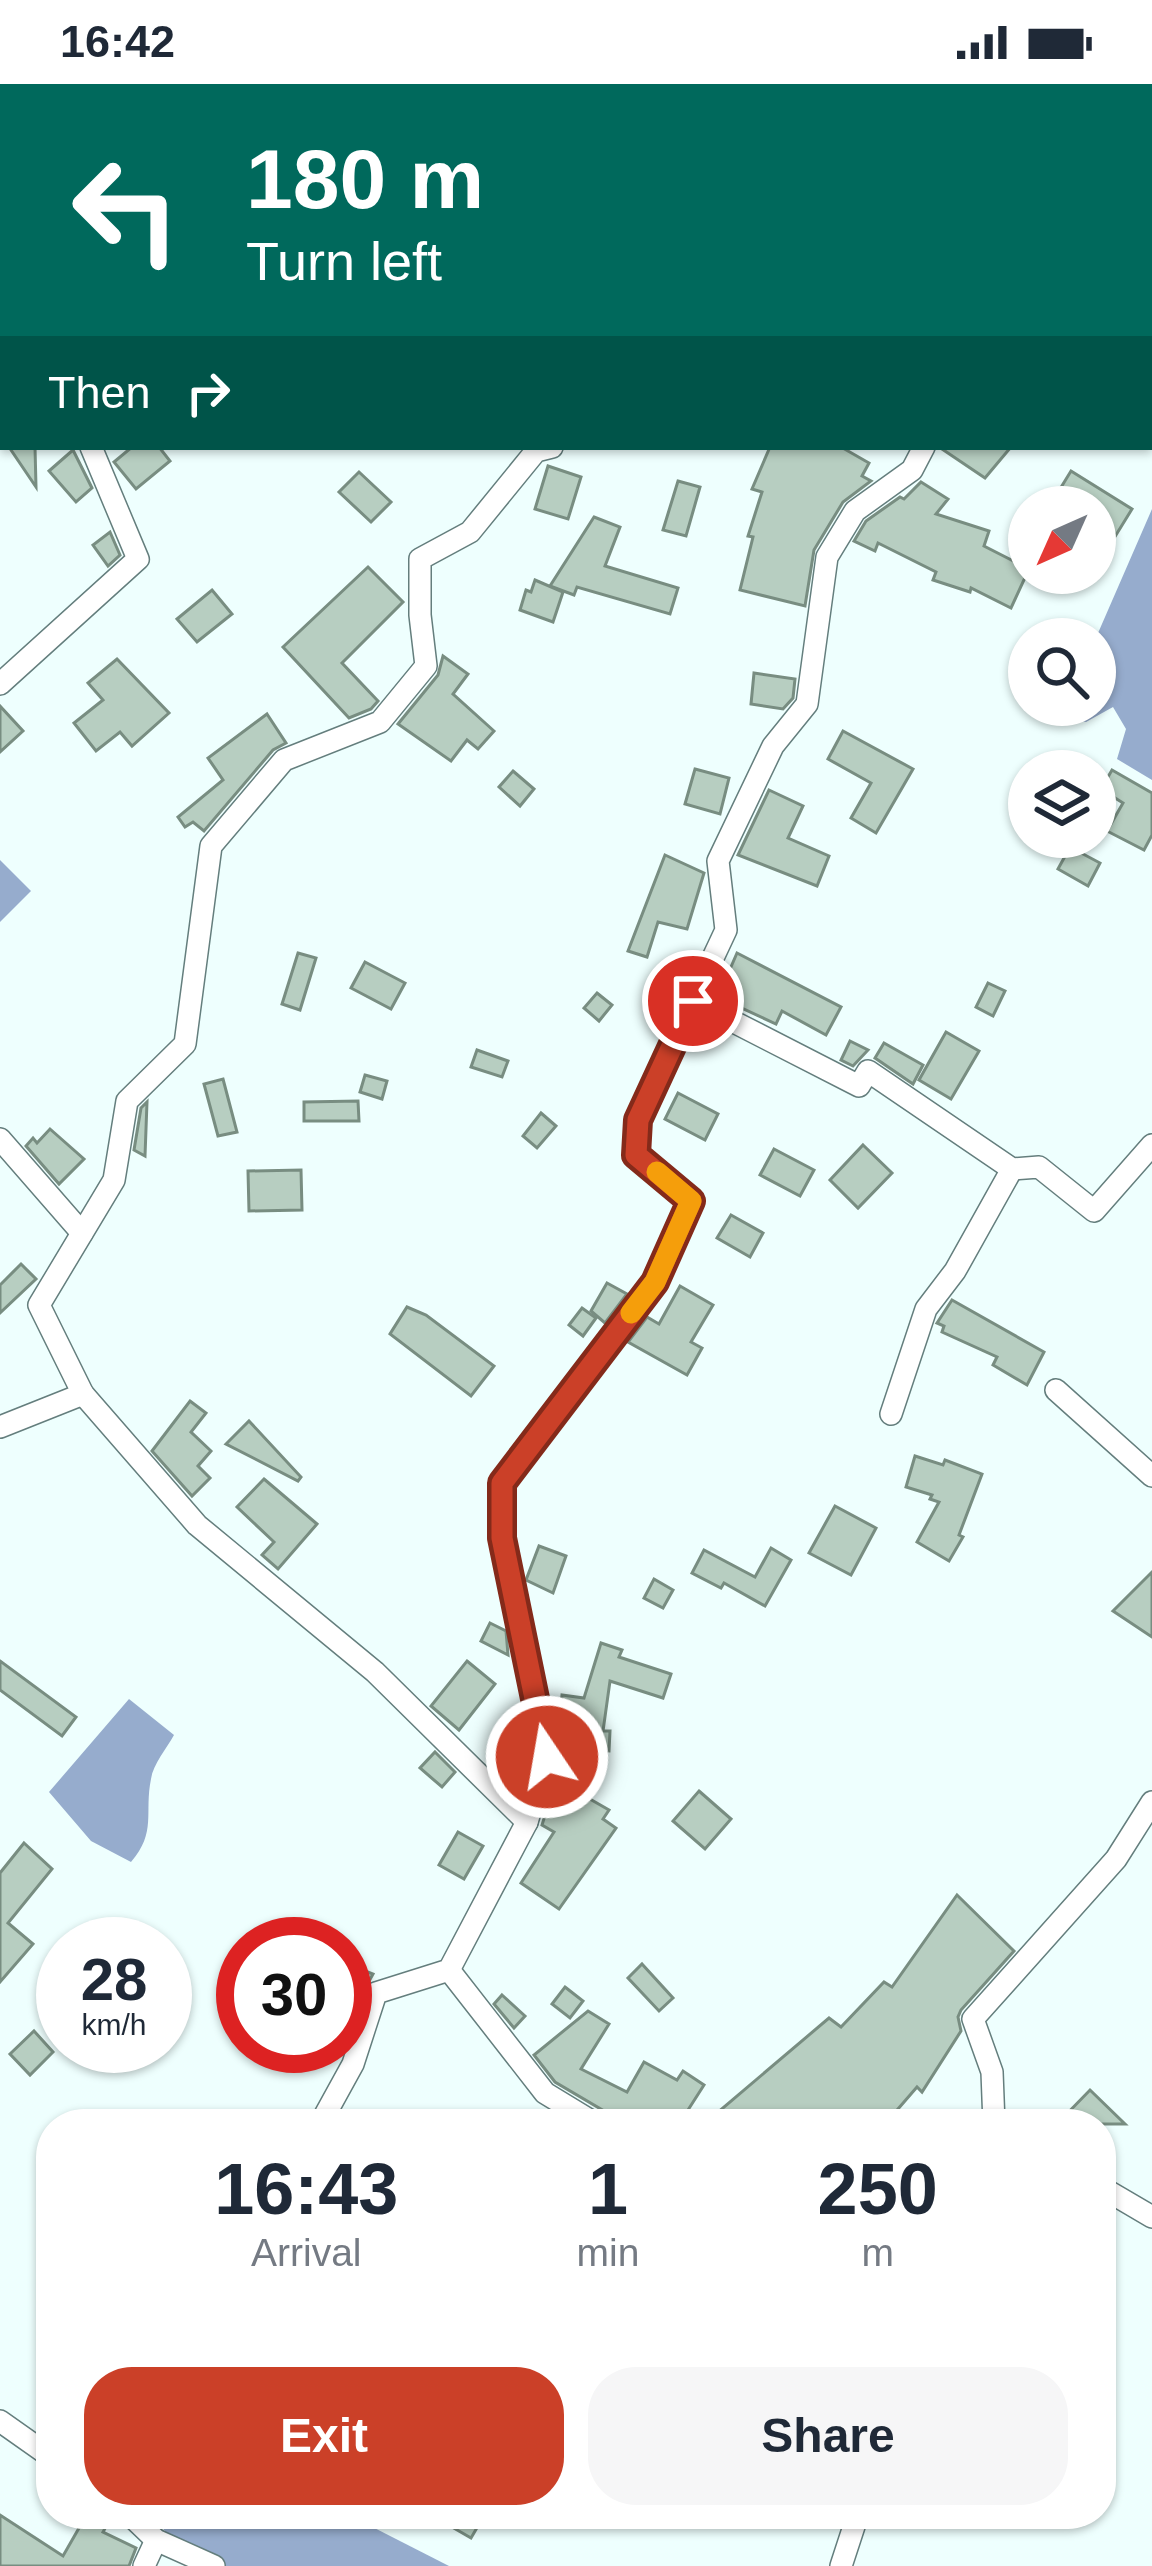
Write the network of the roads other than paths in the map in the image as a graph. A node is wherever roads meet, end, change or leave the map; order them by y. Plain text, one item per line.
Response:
1 (92, 450) edge
2 (540, 450) edge
3 (922, 450) edge
4 (0, 684) edge
5 (693, 1001) junction
6 (0, 1139) edge
7 (1152, 1144) edge
8 (1012, 1169) junction
9 (82, 1233) junction
10 (1056, 1390) dead end
11 (83, 1394) junction
12 (891, 1414) dead end
13 (0, 1427) edge
14 (1152, 1476) edge
15 (1152, 1802) edge
16 (527, 1822) junction
17 (449, 1970) junction
18 (328, 2109) edge
19 (571, 2109) edge
20 (993, 2109) edge
21 (1116, 2196) edge
22 (1152, 2217) edge
23 (0, 2421) edge
24 (36, 2446) edge
25 (145, 2529) edge
26 (853, 2529) edge
27 (156, 2540) junction
28 (144, 2566) edge
29 (214, 2566) edge
30 (841, 2566) edge

1 - 4 street
2 - 9 street
3 - 5 street
5 - 8 street
5 - 16 street
6 - 9 street
7 - 8 street
8 - 12 street
9 - 11 street
10 - 14 street
11 - 13 street
11 - 16 street
15 - 20 street
16 - 17 street
17 - 18 street
17 - 19 street
21 - 22 street
23 - 24 street
25 - 27 street
26 - 30 street
27 - 28 street
27 - 29 street

